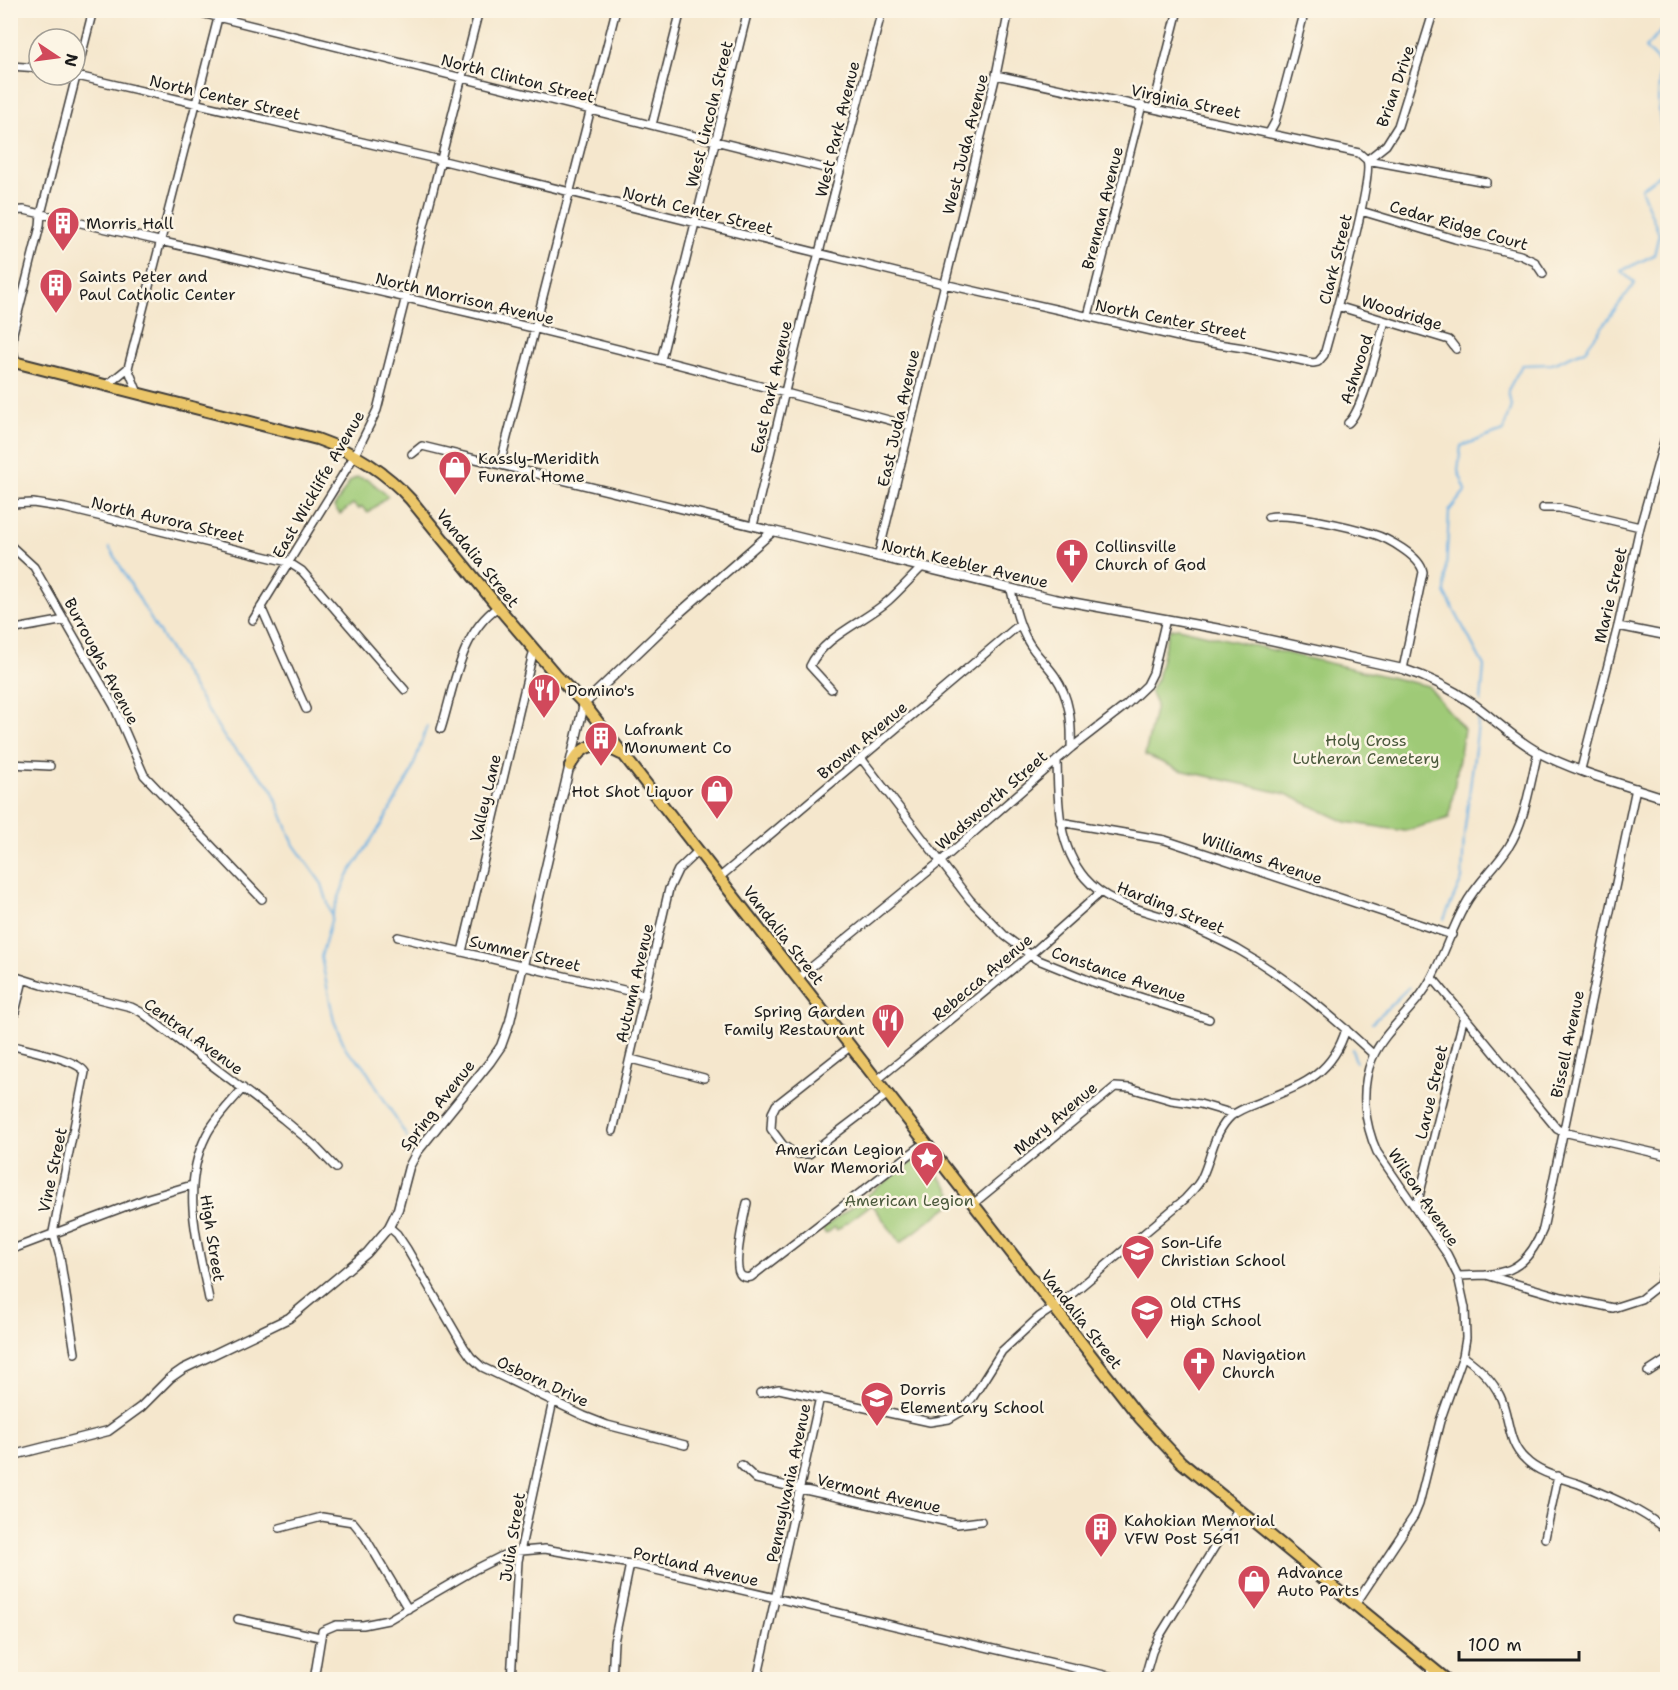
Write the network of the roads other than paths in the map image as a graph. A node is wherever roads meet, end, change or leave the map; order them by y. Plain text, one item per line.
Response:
1 (93, 10) edge
2 (189, 10) edge
3 (479, 10) edge
4 (616, 10) edge
5 (681, 10) edge
6 (748, 10) edge
7 (882, 10) edge
8 (1010, 10) edge
9 (1019, 10) edge
10 (1034, 10) edge
11 (1178, 10) edge
12 (1305, 10) edge
13 (1434, 10) edge
14 (218, 18) junction
15 (87, 32) edge
16 (10, 66) edge
17 (27, 67) edge
18 (996, 75) junction
19 (462, 77) junction
20 (87, 79) edge
21 (72, 87) edge
22 (195, 104) junction
23 (1142, 105) junction
24 (1153, 108) junction
25 (590, 109) junction
26 (652, 125) junction
27 (1269, 133) junction
28 (716, 141) junction
29 (440, 160) junction
30 (1367, 160) junction
31 (840, 172) junction
32 (1486, 183) dead end
33 (569, 192) junction
34 (10, 211) edge
35 (1361, 211) junction
36 (41, 214) junction
37 (696, 224) junction
38 (161, 241) junction
39 (819, 254) junction
40 (1543, 274) dead end
41 (944, 284) junction
42 (406, 298) junction
43 (1337, 306) junction
44 (1088, 316) junction
45 (1385, 321) junction
46 (535, 328) junction
47 (12, 334) edge
48 (1456, 349) dead end
49 (661, 360) junction
50 (1318, 362) joint
51 (12, 364) edge
52 (128, 368) junction
53 (107, 385) junction
54 (138, 393) junction
55 (786, 393) junction
56 (1348, 423) dead end
57 (910, 426) junction
58 (1668, 427) edge
59 (412, 454) dead end
60 (355, 455) junction
61 (500, 465) junction
62 (1657, 467) junction
63 (1668, 470) edge
64 (10, 504) edge
65 (1543, 508) dead end
66 (1268, 517) dead end
67 (753, 526) junction
68 (1640, 527) junction
69 (773, 531) junction
70 (10, 545) edge
71 (878, 557) junction
72 (288, 562) junction
73 (921, 568) junction
74 (1011, 590) junction
75 (261, 607) junction
76 (498, 607) junction
77 (65, 620) junction
78 (253, 620) dead end
79 (1166, 620) junction
80 (1020, 624) junction
81 (1618, 626) junction
82 (10, 630) edge
83 (1668, 636) edge
84 (534, 649) junction
85 (1402, 669) junction
86 (831, 689) dead end
87 (405, 690) dead end
88 (584, 704) junction
89 (306, 709) dead end
90 (441, 729) dead end
91 (1071, 748) junction
92 (1538, 752) junction
93 (624, 755) junction
94 (861, 758) junction
95 (1058, 760) junction
96 (10, 764) edge
97 (50, 766) dead end
98 (570, 766) junction
99 (1581, 770) junction
100 (1636, 788) junction
101 (1668, 799) edge
102 (1060, 822) junction
103 (699, 850) junction
104 (940, 861) junction
105 (720, 877) junction
106 (1101, 892) junction
107 (262, 898) dead end
108 (1452, 934) junction
109 (398, 937) dead end
110 (462, 952) junction
111 (1030, 955) junction
112 (523, 967) junction
113 (10, 975) edge
114 (1432, 977) junction
115 (798, 978) junction
116 (23, 980) junction
117 (645, 995) junction
118 (1464, 1016) junction
119 (1209, 1019) dead end
120 (1346, 1029) junction
121 (10, 1033) edge
122 (10, 1045) edge
123 (851, 1046) junction
124 (1374, 1055) junction
125 (631, 1059) junction
126 (704, 1078) dead end
127 (877, 1080) junction
128 (243, 1088) junction
129 (888, 1094) junction
130 (1234, 1114) junction
131 (613, 1131) dead end
132 (1563, 1132) junction
133 (926, 1142) junction
134 (1668, 1156) edge
135 (336, 1168) dead end
136 (192, 1185) junction
137 (747, 1203) dead end
138 (973, 1203) junction
139 (1416, 1209) junction
140 (389, 1227) junction
141 (54, 1234) junction
142 (1668, 1249) edge
143 (10, 1250) edge
144 (1486, 1275) junction
145 (1458, 1276) junction
146 (1664, 1285) edge
147 (209, 1299) dead end
148 (1054, 1307) junction
149 (75, 1353) dead end
150 (1463, 1356) junction
151 (1668, 1359) edge
152 (1648, 1372) dead end
153 (760, 1393) dead end
154 (820, 1397) junction
155 (552, 1401) junction
156 (685, 1444) dead end
157 (10, 1456) edge
158 (741, 1466) dead end
159 (1558, 1476) junction
160 (800, 1489) junction
161 (1238, 1509) junction
162 (981, 1521) dead end
163 (280, 1528) dead end
164 (1668, 1531) edge
165 (1545, 1538) dead end
166 (521, 1550) junction
167 (630, 1564) junction
168 (776, 1599) junction
169 (1355, 1605) junction
170 (408, 1609) junction
171 (238, 1620) dead end
172 (320, 1637) junction
173 (1076, 1668) junction
174 (1430, 1674) edge
175 (314, 1680) edge
176 (511, 1680) edge
177 (612, 1680) edge
178 (757, 1680) edge
179 (1074, 1680) edge
180 (1126, 1680) edge
181 (1144, 1680) edge
182 (1447, 1680) edge

1 - 15 street
2 - 14 street, North Clinton Street
3 - 19 street, East Wickliffe Avenue
4 - 25 street
5 - 26 street
6 - 28 street, West Lincoln Street
7 - 31 street, West Park Avenue
8 - 18 street, West Juda Avenue
9 - 10 street
11 - 24 street
12 - 27 street
13 - 30 street, Brian Drive
14 - 19 street, North Clinton Street
14 - 22 street
16 - 17 street
18 - 23 street, Virginia Street
18 - 41 street, West Juda Avenue
19 - 25 street, North Clinton Street
19 - 29 street, East Wickliffe Avenue
20 - 22 street, North Center Street
21 - 36 street
22 - 29 street, North Center Street
22 - 38 street
23 - 24 street, Virginia Street
23 - 44 street, Brennan Avenue
24 - 27 street, Virginia Street
25 - 26 street, North Clinton Street
25 - 33 street
26 - 28 street, North Clinton Street
27 - 30 street, Virginia Street
28 - 31 street, North Clinton Street
28 - 37 street, West Lincoln Street
29 - 33 street, North Center Street
29 - 42 street, East Wickliffe Avenue
30 - 32 street
30 - 35 street, Clark Street
31 - 39 street, West Park Avenue
33 - 37 street, North Center Street
33 - 46 street
34 - 36 street, North Morrison Avenue
35 - 40 street, Cedar Ridge Court
35 - 43 street, Clark Street
36 - 38 street, North Morrison Avenue
36 - 47 street
37 - 39 street, North Center Street
37 - 49 street, West Lincoln Street
38 - 42 street, North Morrison Avenue
38 - 52 street
39 - 41 street, North Center Street
39 - 55 street, East Park Avenue
41 - 44 street, North Center Street
41 - 57 street, East Juda Avenue
42 - 46 street, North Morrison Avenue
42 - 60 street, East Wickliffe Avenue
43 - 45 street, Woodridge
43 - 50 street, Clark Street
44 - 50 street, North Center Street
45 - 48 street, Woodridge
45 - 56 street, Ashwood
46 - 49 street, North Morrison Avenue
46 - 61 street
47 - 51 street
49 - 55 street, North Morrison Avenue
51 - 53 main road, Vandalia Street
52 - 53 street
52 - 54 street
53 - 54 main road, Vandalia Street
54 - 60 main road, Vandalia Street
55 - 57 street, North Morrison Avenue
55 - 67 street, East Park Avenue
57 - 71 street, East Juda Avenue
58 - 62 street, Marie Street
59 - 61 street, North Keebler Avenue
60 - 72 street, East Wickliffe Avenue
60 - 76 main road, Vandalia Street
61 - 67 street, North Keebler Avenue
62 - 63 street
62 - 68 street, Marie Street
64 - 72 street, North Aurora Street
65 - 68 street
66 - 85 street
67 - 69 street, North Keebler Avenue
68 - 81 street, Marie Street
69 - 71 street, North Keebler Avenue
69 - 88 street
70 - 77 street, Burroughs Avenue
71 - 73 street, North Keebler Avenue
72 - 75 street, East Wickliffe Avenue
72 - 87 street, North Aurora Street
73 - 74 street, North Keebler Avenue
73 - 86 street
74 - 79 street, North Keebler Avenue
74 - 80 street
75 - 78 street, East Wickliffe Avenue
75 - 89 street
76 - 84 main road, Vandalia Street
76 - 90 street
77 - 82 street
77 - 107 street, Burroughs Avenue
79 - 85 street, North Keebler Avenue
79 - 91 street, Wadsworth Street
80 - 91 street
80 - 94 street, Brown Avenue
81 - 83 street
81 - 99 street, Marie Street
84 - 88 main road, Vandalia Street
84 - 110 street, Valley Lane
85 - 92 street, North Keebler Avenue
88 - 93 main road, Vandalia Street
88 - 98 street, Spring Avenue
91 - 95 street, Wadsworth Street
92 - 99 street, North Keebler Avenue
92 - 108 street, Wilson Avenue
93 - 98 main road
93 - 103 main road, Vandalia Street
94 - 104 street, Constance Avenue
94 - 105 street, Brown Avenue
95 - 102 street, Harding Street
95 - 104 street, Wadsworth Street
96 - 97 street
98 - 112 street, Spring Avenue
99 - 100 street, North Keebler Avenue
100 - 101 street, North Keebler Avenue
100 - 132 street, Bissell Avenue
102 - 106 street, Harding Street
102 - 108 street, Williams Avenue
103 - 105 main road, Vandalia Street
103 - 117 street, Autumn Avenue
104 - 111 street, Constance Avenue
104 - 115 street, Wadsworth Street
105 - 115 main road, Vandalia Street
106 - 111 street, Rebecca Avenue
106 - 120 street, Harding Street
108 - 114 street, Wilson Avenue
109 - 110 street, Summer Street
110 - 112 street, Summer Street
111 - 119 street, Constance Avenue
111 - 127 street, Rebecca Avenue
112 - 117 street, Summer Street
112 - 140 street, Spring Avenue
113 - 116 street, Central Avenue
114 - 118 street
114 - 124 street, Wilson Avenue
115 - 123 main road, Vandalia Street
116 - 121 street
116 - 128 street, Central Avenue
117 - 125 street, Autumn Avenue
118 - 132 street
118 - 139 street, Larue Street
120 - 124 street, Harding Street
120 - 130 street
122 - 141 street, Vine Street
123 - 127 main road, Vandalia Street
123 - 129 street
124 - 139 street, Wilson Avenue
125 - 126 street
125 - 131 street, Autumn Avenue
127 - 129 main road, Vandalia Street
128 - 135 street, Central Avenue
128 - 136 street, High Street
129 - 133 main road, Vandalia Street
130 - 138 street, Mary Avenue
130 - 148 street
132 - 134 street
132 - 144 street, Bissell Avenue
133 - 137 street
133 - 138 main road, Vandalia Street
136 - 141 street
136 - 147 street, High Street
138 - 148 main road, Vandalia Street
139 - 145 street, Wilson Avenue
140 - 155 street, Osborn Drive
140 - 157 street, Spring Avenue
141 - 143 street
141 - 149 street, Vine Street
142 - 146 street
144 - 145 street
144 - 146 street
145 - 150 street, Wilson Avenue
148 - 154 street
148 - 161 main road, Vandalia Street
150 - 159 street
150 - 169 street, Wilson Avenue
151 - 152 street
153 - 154 street
154 - 160 street, Pennsylvania Avenue
155 - 156 street, Osborn Drive
155 - 166 street, Julia Street
158 - 160 street, Vermont Avenue
159 - 164 street
159 - 165 street
160 - 162 street, Vermont Avenue
160 - 168 street, Pennsylvania Avenue
161 - 169 main road, Vandalia Street
161 - 181 street
163 - 170 street
166 - 167 street, Portland Avenue
166 - 170 street, Portland Avenue
166 - 176 street, Julia Street
167 - 168 street, Portland Avenue
167 - 177 street
168 - 173 street, Portland Avenue
168 - 178 street, Pennsylvania Avenue
169 - 174 main road, Vandalia Street
170 - 172 street, Portland Avenue
171 - 172 street
172 - 175 street
173 - 179 street
173 - 180 street, Portland Avenue
174 - 182 main road, Vandalia Street

